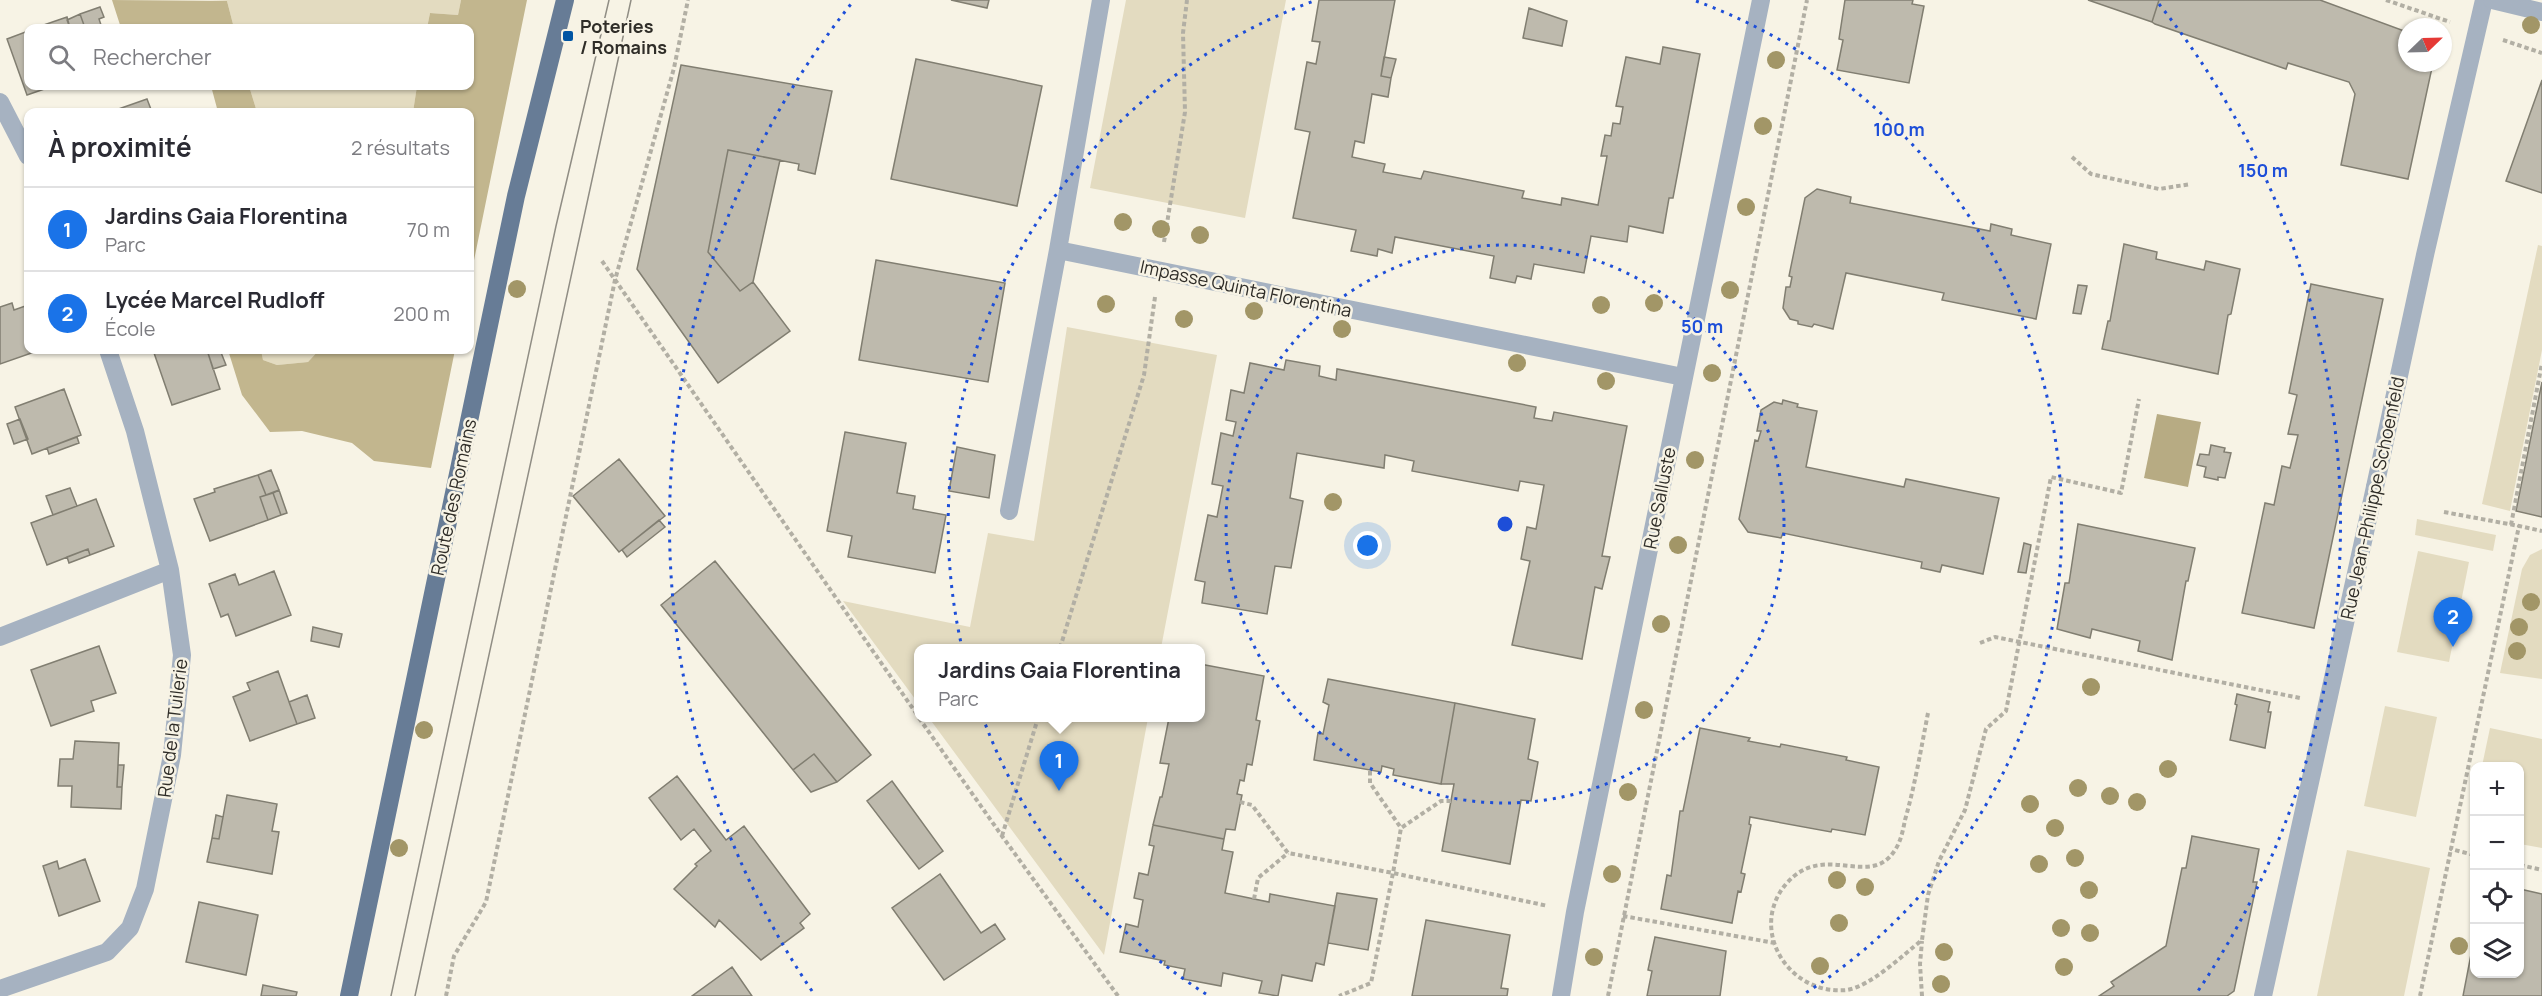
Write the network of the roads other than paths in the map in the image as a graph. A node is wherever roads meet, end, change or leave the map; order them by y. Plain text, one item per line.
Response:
1 (566, 0) edge
2 (1101, 0) edge
3 (1761, 0) edge
4 (2484, 0) edge
5 (2492, 0) edge
6 (2542, 12) edge
7 (0, 102) edge
8 (24, 148) edge
9 (1058, 250) junction
10 (109, 354) edge
11 (1683, 377) junction
12 (1009, 511) dead end
13 (170, 570) junction
14 (0, 636) edge
15 (0, 989) edge
16 (349, 996) edge
17 (1561, 996) edge
18 (2263, 996) edge

1 - 16 main road, Route des Romains
2 - 9 street
3 - 11 street, Rue Salluste
4 - 18 street, Rue Jean-Philippe Schoenfeld
5 - 6 street
7 - 8 street
9 - 11 street, Impasse Quinta Florentina
9 - 12 street
10 - 13 street, Rue de la Tuilerie
11 - 17 street, Rue Salluste
13 - 14 street
13 - 15 street, Rue de la Tuilerie

